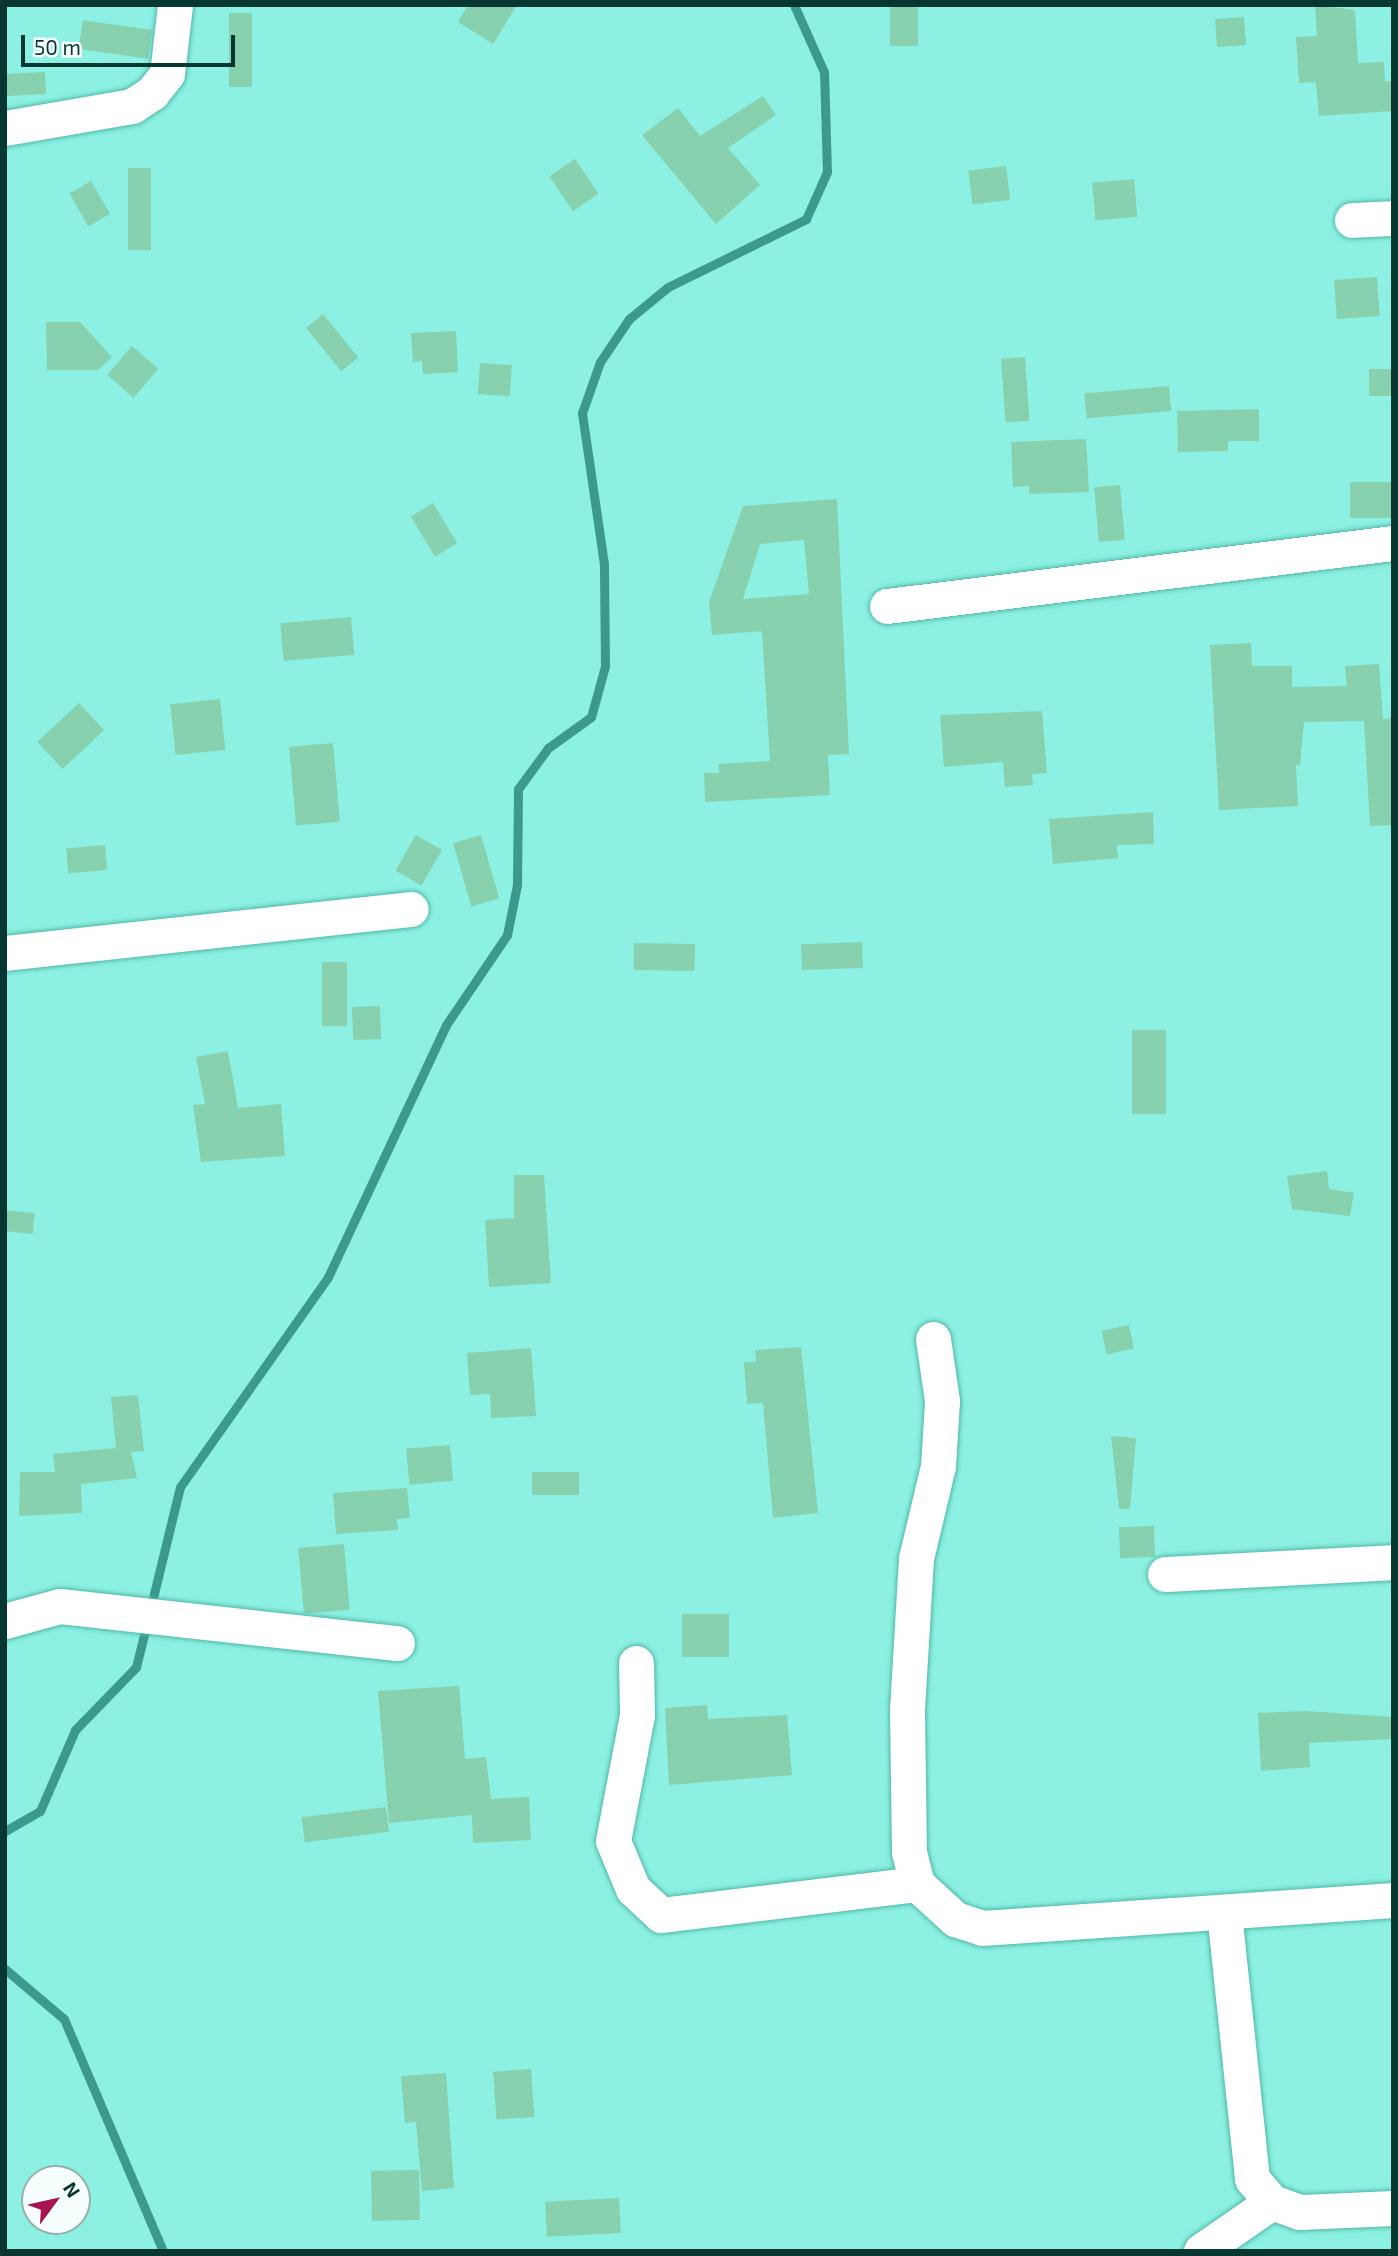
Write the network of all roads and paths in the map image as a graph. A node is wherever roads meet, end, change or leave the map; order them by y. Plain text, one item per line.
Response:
1 (175, 5) edge
2 (5, 128) edge
3 (1393, 218) edge
4 (1352, 219) dead end
5 (1393, 543) edge
6 (887, 606) dead end
7 (411, 909) dead end
8 (5, 953) edge
9 (933, 1339) dead end
10 (1393, 1562) edge
11 (1165, 1574) dead end
12 (5, 1621) edge
13 (397, 1643) dead end
14 (636, 1663) dead end
15 (917, 1884) junction
16 (1393, 1900) edge
17 (1224, 1912) junction
18 (1272, 2202) junction
19 (1393, 2208) edge
20 (1207, 2248) edge

1 - 2 street
3 - 4 street
5 - 6 street
7 - 8 street
9 - 15 street
10 - 11 street
12 - 13 street
14 - 15 street
15 - 17 street
16 - 17 street
17 - 18 street
18 - 19 street
18 - 20 street

